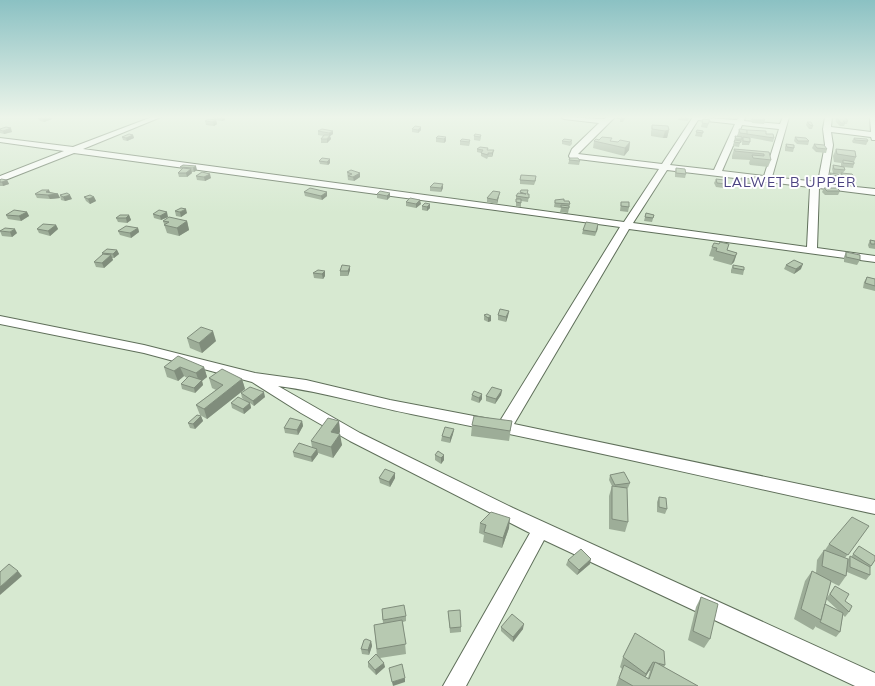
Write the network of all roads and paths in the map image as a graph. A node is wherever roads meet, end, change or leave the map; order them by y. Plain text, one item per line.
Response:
1 (59, 149) edge
2 (77, 149) edge
3 (577, 149) edge
4 (675, 149) edge
5 (728, 149) edge
6 (776, 149) edge
7 (828, 149) edge
8 (72, 151) junction
9 (663, 167) junction
10 (717, 173) junction
11 (0, 179) edge
12 (767, 179) junction
13 (819, 185) junction
14 (875, 192) edge
15 (626, 226) junction
16 (812, 250) junction
17 (875, 259) edge
18 (0, 320) edge
19 (255, 378) junction
20 (504, 427) junction
21 (875, 507) edge
22 (540, 530) junction
23 (875, 684) edge
24 (454, 686) edge

1 - 8 street
2 - 8 street
3 - 9 street
4 - 9 street
5 - 10 street
6 - 12 street
7 - 13 street
8 - 11 street
8 - 15 street
9 - 10 street
9 - 15 street
10 - 12 street
12 - 13 street
13 - 14 street
13 - 16 street
15 - 16 street
15 - 20 street
16 - 17 street
18 - 19 street
19 - 20 street
19 - 22 street
20 - 21 street
22 - 23 street
22 - 24 street

